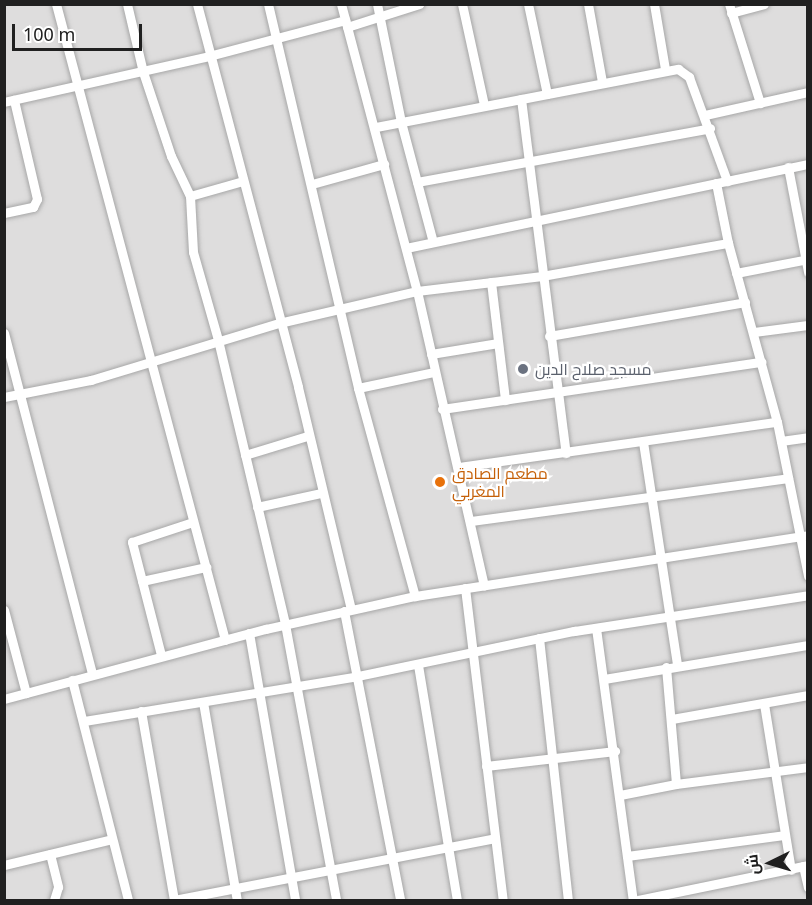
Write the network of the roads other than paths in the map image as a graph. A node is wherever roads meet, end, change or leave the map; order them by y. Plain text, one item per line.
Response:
1 (56, 4) edge
2 (128, 4) edge
3 (197, 4) edge
4 (268, 4) edge
5 (340, 4) edge
6 (377, 4) edge
7 (419, 4) edge
8 (462, 4) edge
9 (528, 4) edge
10 (588, 4) edge
11 (654, 4) edge
12 (764, 4) edge
13 (730, 9) edge
14 (380, 16) junction
15 (346, 23) junction
16 (277, 38) junction
17 (209, 56) junction
18 (665, 69) junction
19 (143, 72) junction
20 (602, 82) junction
21 (80, 86) junction
22 (807, 92) edge
23 (547, 94) junction
24 (521, 99) junction
25 (9, 101) edge
26 (760, 103) junction
27 (484, 105) junction
28 (705, 115) junction
29 (401, 122) junction
30 (376, 127) junction
31 (710, 128) junction
32 (529, 163) junction
33 (384, 164) junction
34 (807, 164) edge
35 (788, 167) junction
36 (243, 181) junction
37 (727, 181) junction
38 (417, 182) junction
39 (716, 183) junction
40 (312, 184) junction
41 (189, 196) junction
42 (4, 213) edge
43 (536, 220) junction
44 (433, 242) junction
45 (728, 243) junction
46 (406, 248) junction
47 (806, 260) edge
48 (807, 272) edge
49 (736, 273) junction
50 (542, 276) junction
51 (491, 282) junction
52 (417, 291) junction
53 (744, 302) junction
54 (339, 311) junction
55 (279, 323) junction
56 (807, 325) edge
57 (754, 332) junction
58 (4, 333) edge
59 (549, 336) junction
60 (218, 340) junction
61 (498, 343) junction
62 (431, 354) junction
63 (762, 362) junction
64 (149, 363) junction
65 (434, 372) junction
66 (358, 388) junction
67 (556, 392) junction
68 (20, 393) junction
69 (4, 397) edge
70 (505, 400) junction
71 (442, 409) junction
72 (777, 422) junction
73 (307, 436) junction
74 (807, 437) edge
75 (781, 441) junction
76 (644, 442) junction
77 (566, 453) junction
78 (246, 455) junction
79 (459, 468) junction
80 (788, 478) junction
81 (321, 493) junction
82 (651, 498) junction
83 (258, 507) junction
84 (471, 521) junction
85 (193, 522) junction
86 (804, 536) edge
87 (661, 558) junction
88 (206, 567) junction
89 (807, 576) edge
90 (142, 581) junction
91 (484, 585) junction
92 (465, 588) junction
93 (807, 595) edge
94 (415, 596) junction
95 (4, 610) edge
96 (347, 610) junction
97 (669, 616) junction
98 (285, 624) junction
99 (596, 628) junction
100 (249, 633) junction
101 (539, 638) junction
102 (225, 640) junction
103 (807, 645) edge
104 (473, 652) junction
105 (160, 655) junction
106 (418, 664) junction
107 (671, 666) junction
108 (92, 674) junction
109 (358, 676) junction
110 (604, 679) junction
111 (72, 680) junction
112 (295, 687) junction
113 (26, 693) junction
114 (260, 693) junction
115 (807, 695) edge
116 (4, 699) edge
117 (203, 702) junction
118 (764, 704) junction
119 (141, 711) junction
120 (672, 719) junction
121 (84, 721) junction
122 (615, 751) junction
123 (553, 759) junction
124 (486, 766) junction
125 (807, 767) edge
126 (775, 773) junction
127 (676, 783) junction
128 (620, 795) junction
129 (784, 835) junction
130 (495, 838) junction
131 (112, 839) junction
132 (448, 847) junction
133 (50, 854) junction
134 (627, 856) junction
135 (393, 858) junction
136 (5, 865) edge
137 (805, 866) edge
138 (331, 870) junction
139 (791, 870) junction
140 (291, 878) junction
141 (807, 887) edge
142 (235, 888) junction
143 (54, 900) edge
144 (128, 900) edge
145 (237, 900) edge
146 (295, 900) edge
147 (336, 900) edge
148 (400, 900) edge
149 (457, 900) edge
150 (503, 900) edge
151 (568, 900) edge
152 (633, 900) edge
153 (638, 900) edge

1 - 21 street
2 - 19 street
3 - 17 street
4 - 16 street
5 - 15 street
6 - 14 street
7 - 14 street
8 - 27 street
9 - 23 street
10 - 20 street
11 - 18 street
12 - 13 street
13 - 26 street
14 - 15 street
14 - 29 street
15 - 16 street
15 - 30 street
16 - 17 street
16 - 40 street
17 - 19 street
17 - 36 street
18 - 20 street
18 - 28 street
19 - 21 street
19 - 41 street
20 - 23 street
21 - 25 street
21 - 64 street
22 - 26 street
23 - 24 street
24 - 27 street
24 - 32 street
25 - 42 street
26 - 28 street
27 - 29 street
28 - 31 street
29 - 30 street
29 - 38 street
30 - 33 street
31 - 32 street
31 - 37 street
32 - 38 street
32 - 43 street
33 - 40 street
33 - 46 street
34 - 35 street
35 - 37 street
35 - 47 street
36 - 41 street
36 - 55 street
37 - 39 street
38 - 44 street
39 - 43 street
39 - 45 street
40 - 54 street
41 - 60 street
43 - 44 street
43 - 50 street
44 - 46 street
45 - 49 street
45 - 50 street
46 - 52 street
47 - 48 street
47 - 49 street
49 - 53 street
50 - 51 street
50 - 59 street
51 - 52 street
51 - 61 street
52 - 54 street
52 - 62 street
53 - 57 street
53 - 59 street
54 - 55 street
54 - 66 street
55 - 60 street
55 - 73 street
56 - 57 street
57 - 63 street
58 - 68 street
59 - 67 street
60 - 64 street
60 - 78 street
61 - 62 street
61 - 70 street
62 - 65 street
63 - 67 street
63 - 72 street
64 - 68 street
64 - 85 street
65 - 66 street
65 - 71 street
66 - 94 street
67 - 70 street
67 - 77 street
68 - 69 street
68 - 108 street
70 - 71 street
71 - 79 street
72 - 75 street
72 - 76 street
73 - 78 street
73 - 81 street
74 - 75 street
75 - 80 street
76 - 77 street
76 - 82 street
77 - 79 street
78 - 83 street
79 - 84 street
80 - 82 street
80 - 86 street
81 - 83 street
81 - 96 street
82 - 84 street
82 - 87 street
83 - 98 street
84 - 91 street
85 - 88 street
85 - 90 street
86 - 87 street
86 - 89 street
87 - 91 street
87 - 97 street
88 - 90 street
88 - 102 street
90 - 105 street
91 - 92 street
92 - 94 street
92 - 104 street
93 - 97 street
94 - 96 street
95 - 113 street
96 - 98 street
96 - 109 street
97 - 99 street
97 - 107 street
98 - 100 street
98 - 112 street
99 - 101 street
99 - 110 street
100 - 102 street
100 - 114 street
101 - 104 street
101 - 123 street
102 - 105 street
103 - 107 street
104 - 106 street
104 - 124 street
105 - 108 street
106 - 109 street
106 - 132 street
107 - 110 street
107 - 120 street
108 - 111 street
109 - 112 street
109 - 135 street
110 - 122 street
111 - 113 street
111 - 121 street
112 - 114 street
112 - 138 street
113 - 116 street
114 - 117 street
114 - 140 street
115 - 118 street
117 - 119 street
117 - 142 street
118 - 120 street
118 - 126 street
119 - 121 street
119 - 142 street
120 - 127 street
121 - 131 street
122 - 123 street
122 - 128 street
123 - 124 street
123 - 151 street
124 - 130 street
125 - 126 street
126 - 127 street
126 - 129 street
127 - 128 street
128 - 134 street
129 - 134 street
129 - 139 street
130 - 132 street
130 - 150 street
131 - 133 street
131 - 144 street
132 - 135 street
132 - 149 street
133 - 136 street
133 - 143 street
134 - 152 street
135 - 138 street
135 - 148 street
137 - 139 street
137 - 141 street
138 - 140 street
138 - 147 street
139 - 153 street
140 - 142 street
140 - 146 street
142 - 145 street

